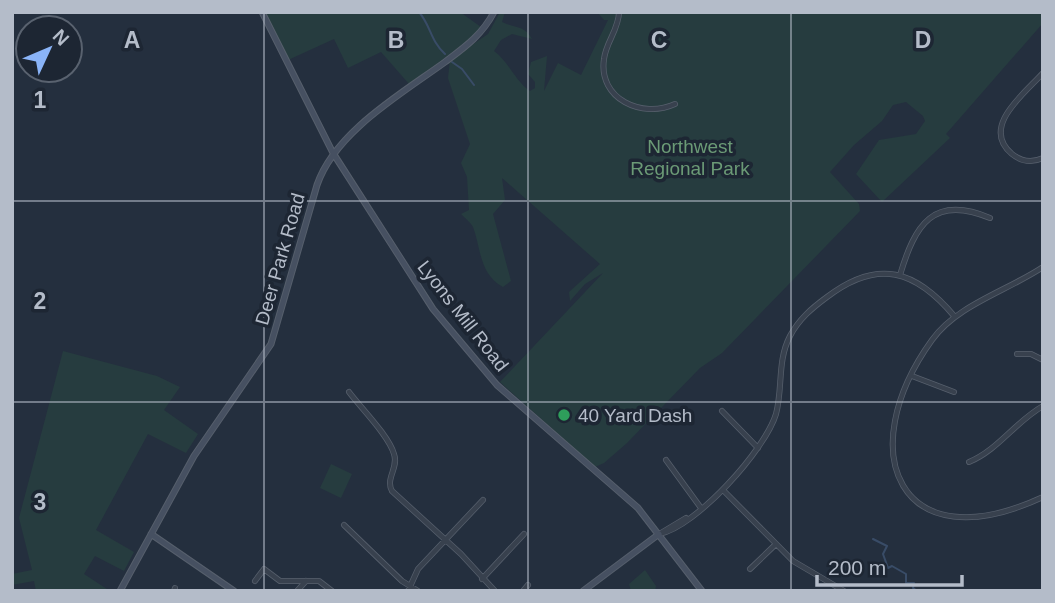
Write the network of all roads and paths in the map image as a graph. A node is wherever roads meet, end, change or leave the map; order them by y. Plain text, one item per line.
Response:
1 (262, 12) edge
2 (494, 12) edge
3 (619, 12) edge
4 (1043, 74) edge
5 (674, 104) dead end
6 (333, 153) junction
7 (1043, 158) edge
8 (990, 218) dead end
9 (1040, 269) edge
10 (900, 275) junction
11 (1042, 278) edge
12 (955, 317) junction
13 (1017, 354) dead end
14 (1043, 360) edge
15 (912, 376) junction
16 (349, 392) dead end
17 (954, 392) dead end
18 (1043, 406) edge
19 (722, 411) dead end
20 (758, 449) junction
21 (666, 460) dead end
22 (969, 463) dead end
23 (723, 490) junction
24 (1043, 497) edge
25 (483, 500) dead end
26 (701, 508) junction
27 (344, 525) dead end
28 (151, 534) junction
29 (524, 534) dead end
30 (659, 534) junction
31 (446, 540) junction
32 (776, 544) junction
33 (750, 569) dead end
34 (482, 579) junction
35 (306, 580) junction
36 (255, 581) dead end
37 (528, 585) dead end
38 (408, 589) edge
39 (120, 591) edge
40 (234, 591) edge
41 (297, 591) edge
42 (332, 591) edge
43 (418, 591) edge
44 (495, 591) edge
45 (523, 591) edge
46 (583, 591) edge
47 (702, 591) edge
48 (844, 591) edge

1 - 6 main road, Lyons Mill Road
2 - 6 main road, Deer Park Road
3 - 5 street
4 - 7 street
6 - 28 main road, Deer Park Road
6 - 30 main road, Lyons Mill Road
8 - 10 street
9 - 11 street
9 - 12 street
10 - 12 street
10 - 20 street
12 - 15 street
13 - 14 street
15 - 17 street
15 - 24 street
16 - 31 street
18 - 22 street
19 - 20 street
20 - 23 street
21 - 26 street
23 - 26 street
23 - 32 street
25 - 31 street
26 - 30 street
27 - 38 street
28 - 39 main road, Deer Park Road
28 - 40 main road
29 - 34 street
30 - 46 main road
30 - 47 main road, Lyons Mill Road
31 - 34 street
31 - 38 street
32 - 33 street
32 - 48 street
34 - 44 street
35 - 36 street
35 - 41 street
35 - 42 street
37 - 45 street
38 - 43 street

